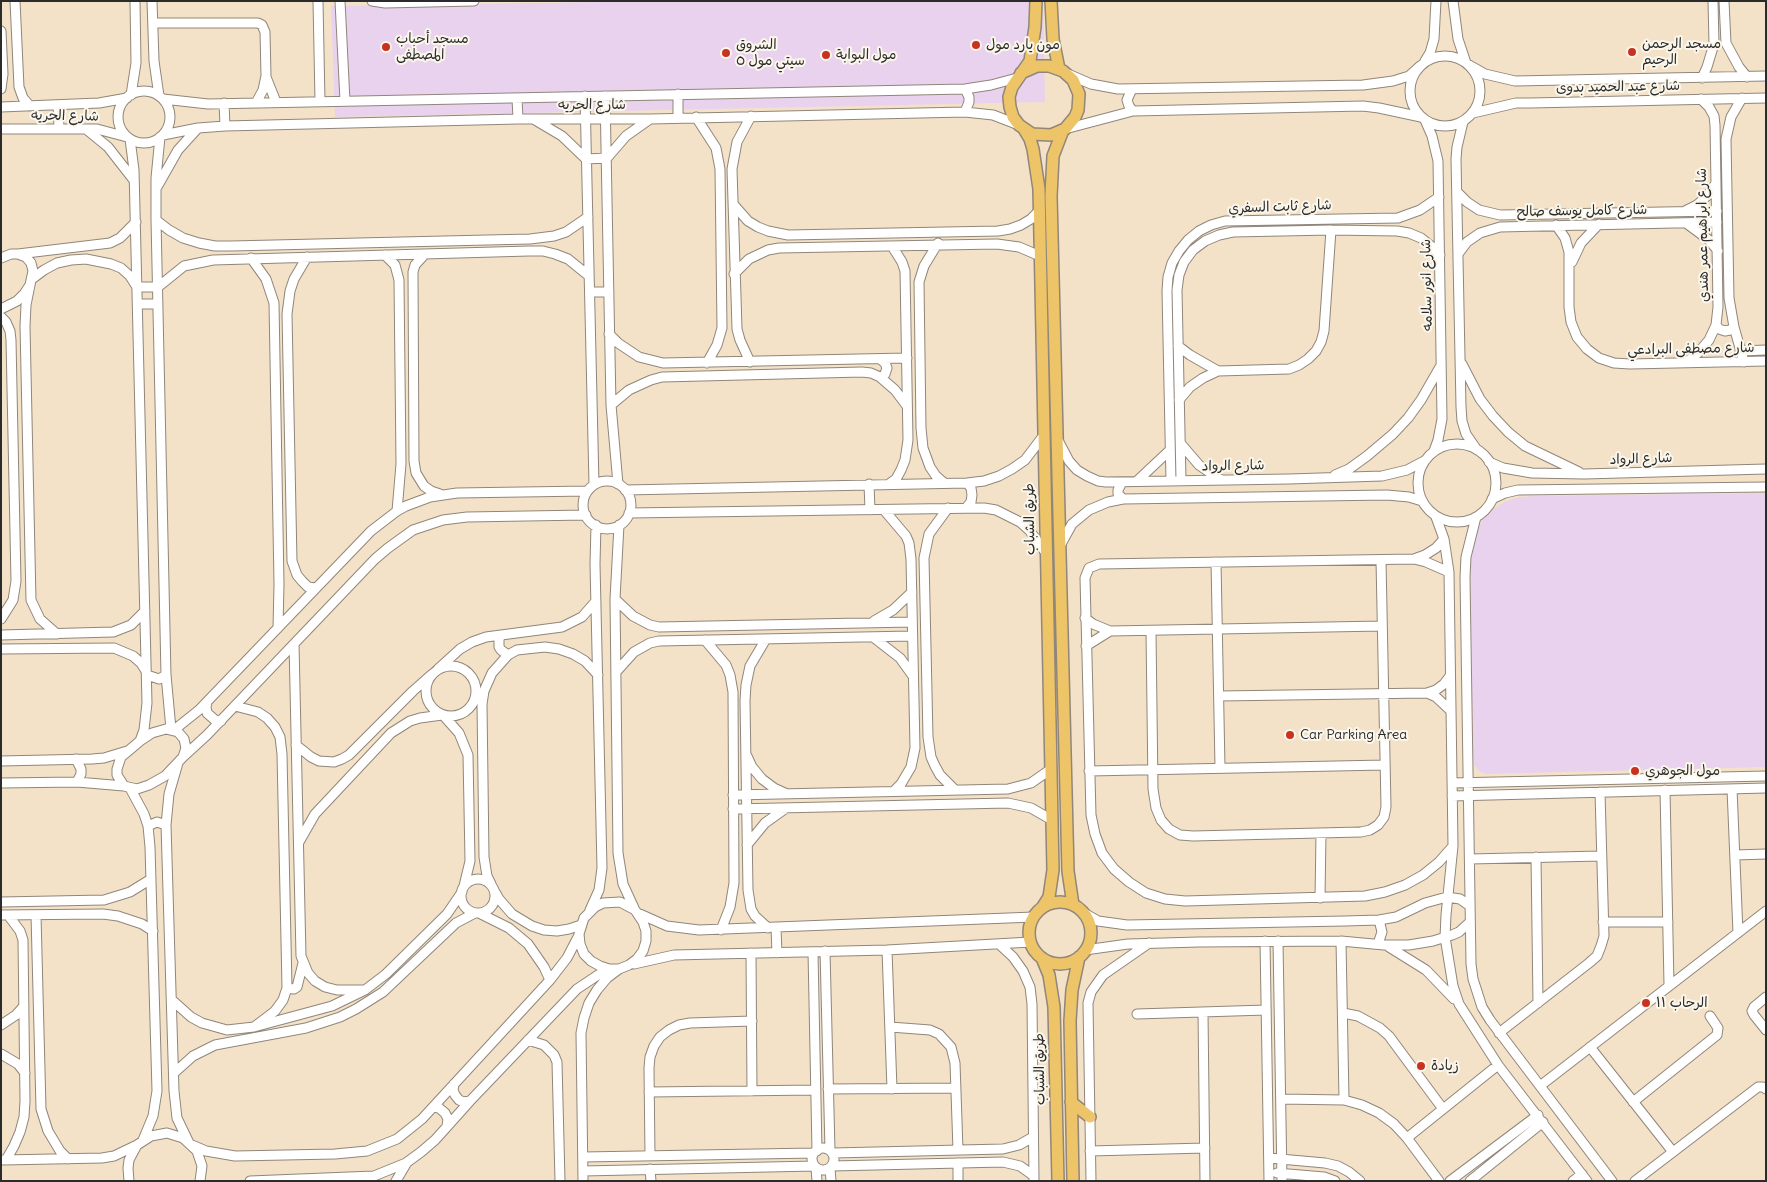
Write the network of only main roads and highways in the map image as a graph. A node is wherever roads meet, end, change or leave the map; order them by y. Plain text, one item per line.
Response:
1 (1036, 1) edge
2 (1051, 1) edge
3 (1063, 71) junction
4 (1019, 76) junction
5 (1022, 127) junction
6 (1064, 129) junction
7 (1074, 905) junction
8 (1042, 908) junction
9 (1082, 954) junction
10 (1042, 958) junction
11 (1072, 1102) junction
12 (1090, 1117) road end
13 (1058, 1181) edge
14 (1073, 1181) edge

1 - 4 main road
2 - 3 main road
3 - 4 main road
3 - 6 main road
4 - 5 main road
5 - 6 main road
5 - 8 main road, طريق الشباب
6 - 7 main road
7 - 8 main road
7 - 9 main road
8 - 10 main road
9 - 10 main road
9 - 11 main road
10 - 13 main road, طريق الشباب
11 - 12 main road
11 - 14 main road

